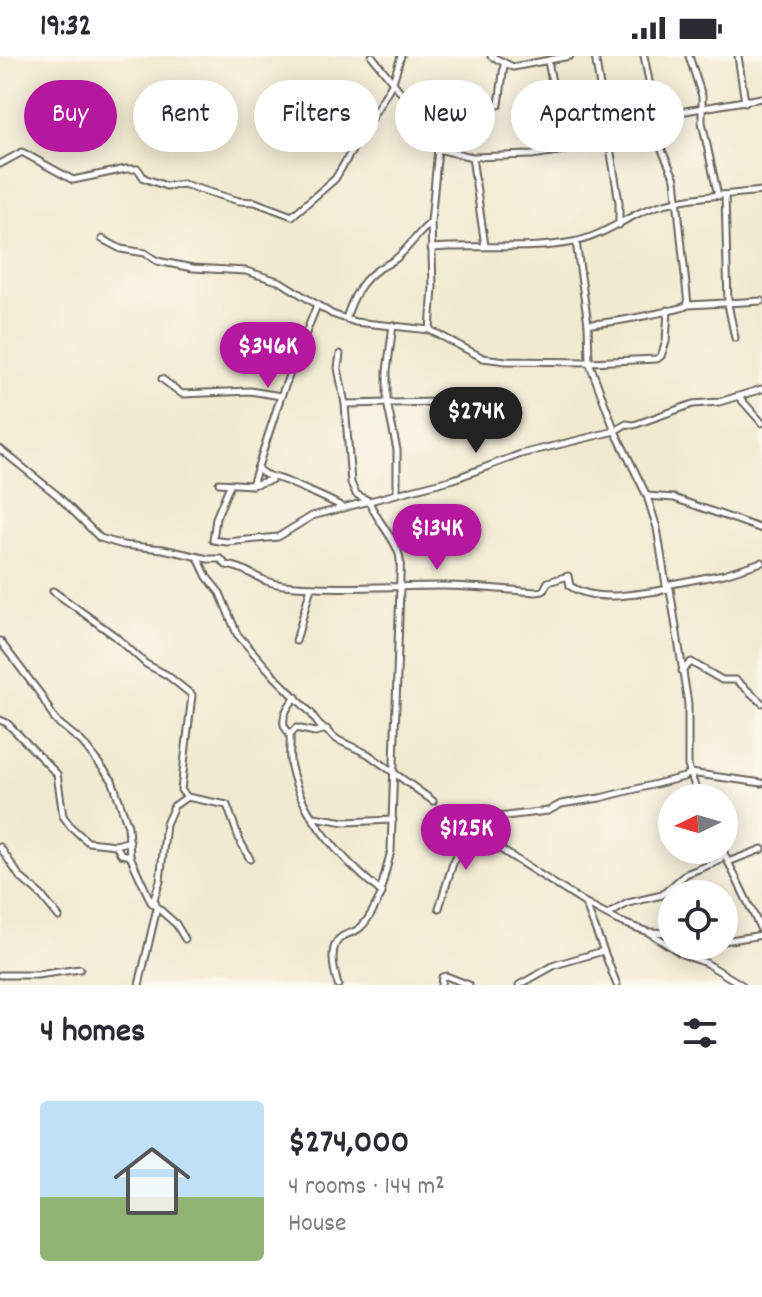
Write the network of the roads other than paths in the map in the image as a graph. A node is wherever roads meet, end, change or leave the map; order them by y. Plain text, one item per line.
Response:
1 (372, 56) edge
2 (401, 56) edge
3 (491, 56) edge
4 (570, 56) edge
5 (595, 56) edge
6 (644, 56) edge
7 (689, 56) edge
8 (738, 56) edge
9 (548, 61) junction
10 (504, 65) junction
11 (552, 80) edge
12 (599, 80) edge
13 (648, 80) edge
14 (393, 82) junction
15 (395, 85) edge
16 (762, 98) edge
17 (745, 102) junction
18 (499, 105) dead end
19 (702, 107) junction
20 (684, 111) edge
21 (438, 152) edge
22 (451, 152) edge
23 (552, 152) edge
24 (610, 152) edge
25 (663, 152) edge
26 (472, 157) junction
27 (0, 164) edge
28 (762, 191) edge
29 (722, 196) junction
30 (678, 201) junction
31 (431, 222) junction
32 (619, 226) junction
33 (102, 239) dead end
34 (576, 242) junction
35 (485, 246) junction
36 (431, 248) junction
37 (762, 301) edge
38 (728, 304) junction
39 (317, 305) junction
40 (688, 305) junction
41 (668, 310) junction
42 (346, 318) junction
43 (588, 324) junction
44 (393, 325) junction
45 (430, 330) junction
46 (735, 338) dead end
47 (340, 354) dead end
48 (589, 362) junction
49 (162, 379) dead end
50 (762, 389) edge
51 (281, 396) junction
52 (739, 397) junction
53 (483, 401) dead end
54 (387, 402) junction
55 (345, 404) junction
56 (762, 423) edge
57 (615, 431) junction
58 (0, 449) edge
59 (257, 467) junction
60 (276, 478) junction
61 (219, 483) dead end
62 (230, 485) junction
63 (252, 485) junction
64 (397, 493) junction
65 (647, 496) junction
66 (369, 501) junction
67 (345, 508) junction
68 (762, 529) edge
69 (198, 558) junction
70 (762, 562) edge
71 (311, 587) junction
72 (668, 587) junction
73 (400, 588) junction
74 (53, 591) dead end
75 (0, 641) edge
76 (296, 641) dead end
77 (11, 653) junction
78 (0, 654) edge
79 (682, 671) junction
80 (296, 697) junction
81 (762, 703) edge
82 (0, 720) edge
83 (327, 729) junction
84 (290, 736) junction
85 (690, 773) junction
86 (395, 775) junction
87 (762, 783) edge
88 (694, 784) edge
89 (187, 797) junction
90 (433, 801) dead end
91 (313, 816) junction
92 (499, 817) junction
93 (393, 820) junction
94 (472, 831) junction
95 (130, 841) junction
96 (116, 845) junction
97 (0, 847) edge
98 (762, 849) edge
99 (501, 850) junction
100 (130, 856) junction
101 (738, 858) edge
102 (9, 859) junction
103 (250, 859) dead end
104 (0, 863) edge
105 (711, 864) edge
106 (729, 864) edge
107 (382, 893) junction
108 (586, 904) junction
109 (157, 908) junction
110 (439, 908) dead end
111 (606, 915) junction
112 (59, 917) dead end
113 (648, 932) junction
114 (658, 932) edge
115 (762, 933) edge
116 (738, 938) edge
117 (185, 939) dead end
118 (603, 951) junction
119 (80, 969) dead end
120 (0, 975) edge
121 (139, 985) edge
122 (338, 985) edge
123 (441, 985) edge
124 (469, 985) edge
125 (519, 985) edge
126 (617, 985) edge
127 (742, 985) edge

1 - 14 street
2 - 14 street
3 - 10 street
4 - 9 street
5 - 12 street
6 - 13 street
7 - 19 street
8 - 17 street
9 - 10 street
9 - 11 street
10 - 18 street
14 - 15 street
14 - 27 street
16 - 17 street
17 - 19 street
19 - 20 street
19 - 29 street
21 - 31 street
22 - 26 street
23 - 26 street
24 - 32 street
25 - 30 street
26 - 35 street
28 - 29 street
29 - 30 street
29 - 38 street
30 - 32 street
30 - 40 street
31 - 36 street
31 - 42 street
32 - 34 street
33 - 39 street
34 - 35 street
34 - 43 street
35 - 36 street
36 - 45 street
37 - 38 street
38 - 40 street
38 - 46 street
39 - 42 street
39 - 51 street
40 - 41 street
41 - 43 street
41 - 48 street
42 - 44 street
43 - 48 street
44 - 45 street
44 - 54 street
45 - 48 street
47 - 55 street
48 - 57 street
49 - 51 street
50 - 52 street
51 - 59 street
52 - 56 street
52 - 57 street
53 - 54 street
54 - 55 street
54 - 64 street
55 - 66 street
57 - 64 street
57 - 65 street
58 - 69 street
59 - 60 street
59 - 63 street
60 - 63 street
60 - 67 street
61 - 62 street
62 - 63 street
62 - 67 street
64 - 66 street
65 - 68 street
65 - 72 street
66 - 67 street
66 - 73 street
69 - 71 street
69 - 80 street
70 - 72 street
71 - 73 street
71 - 76 street
72 - 73 street
72 - 79 street
73 - 86 street
74 - 89 street
75 - 77 street
77 - 78 street
77 - 95 street
79 - 81 street
79 - 85 street
80 - 83 street
80 - 84 street
82 - 96 street
83 - 84 street
83 - 86 street
84 - 91 street
85 - 87 street
85 - 88 street
85 - 92 street
86 - 90 street
86 - 93 street
89 - 103 street
89 - 109 street
91 - 93 street
91 - 107 street
92 - 94 street
92 - 99 street
93 - 107 street
94 - 99 street
94 - 110 street
95 - 96 street
95 - 100 street
96 - 100 street
97 - 102 street
98 - 101 street
99 - 108 street
100 - 109 street
102 - 104 street
102 - 112 street
105 - 111 street
106 - 115 street
107 - 122 street
108 - 111 street
108 - 118 street
109 - 117 street
109 - 121 street
111 - 113 street
113 - 114 street
113 - 127 street
115 - 116 street
118 - 125 street
118 - 126 street
119 - 120 street
123 - 124 street

